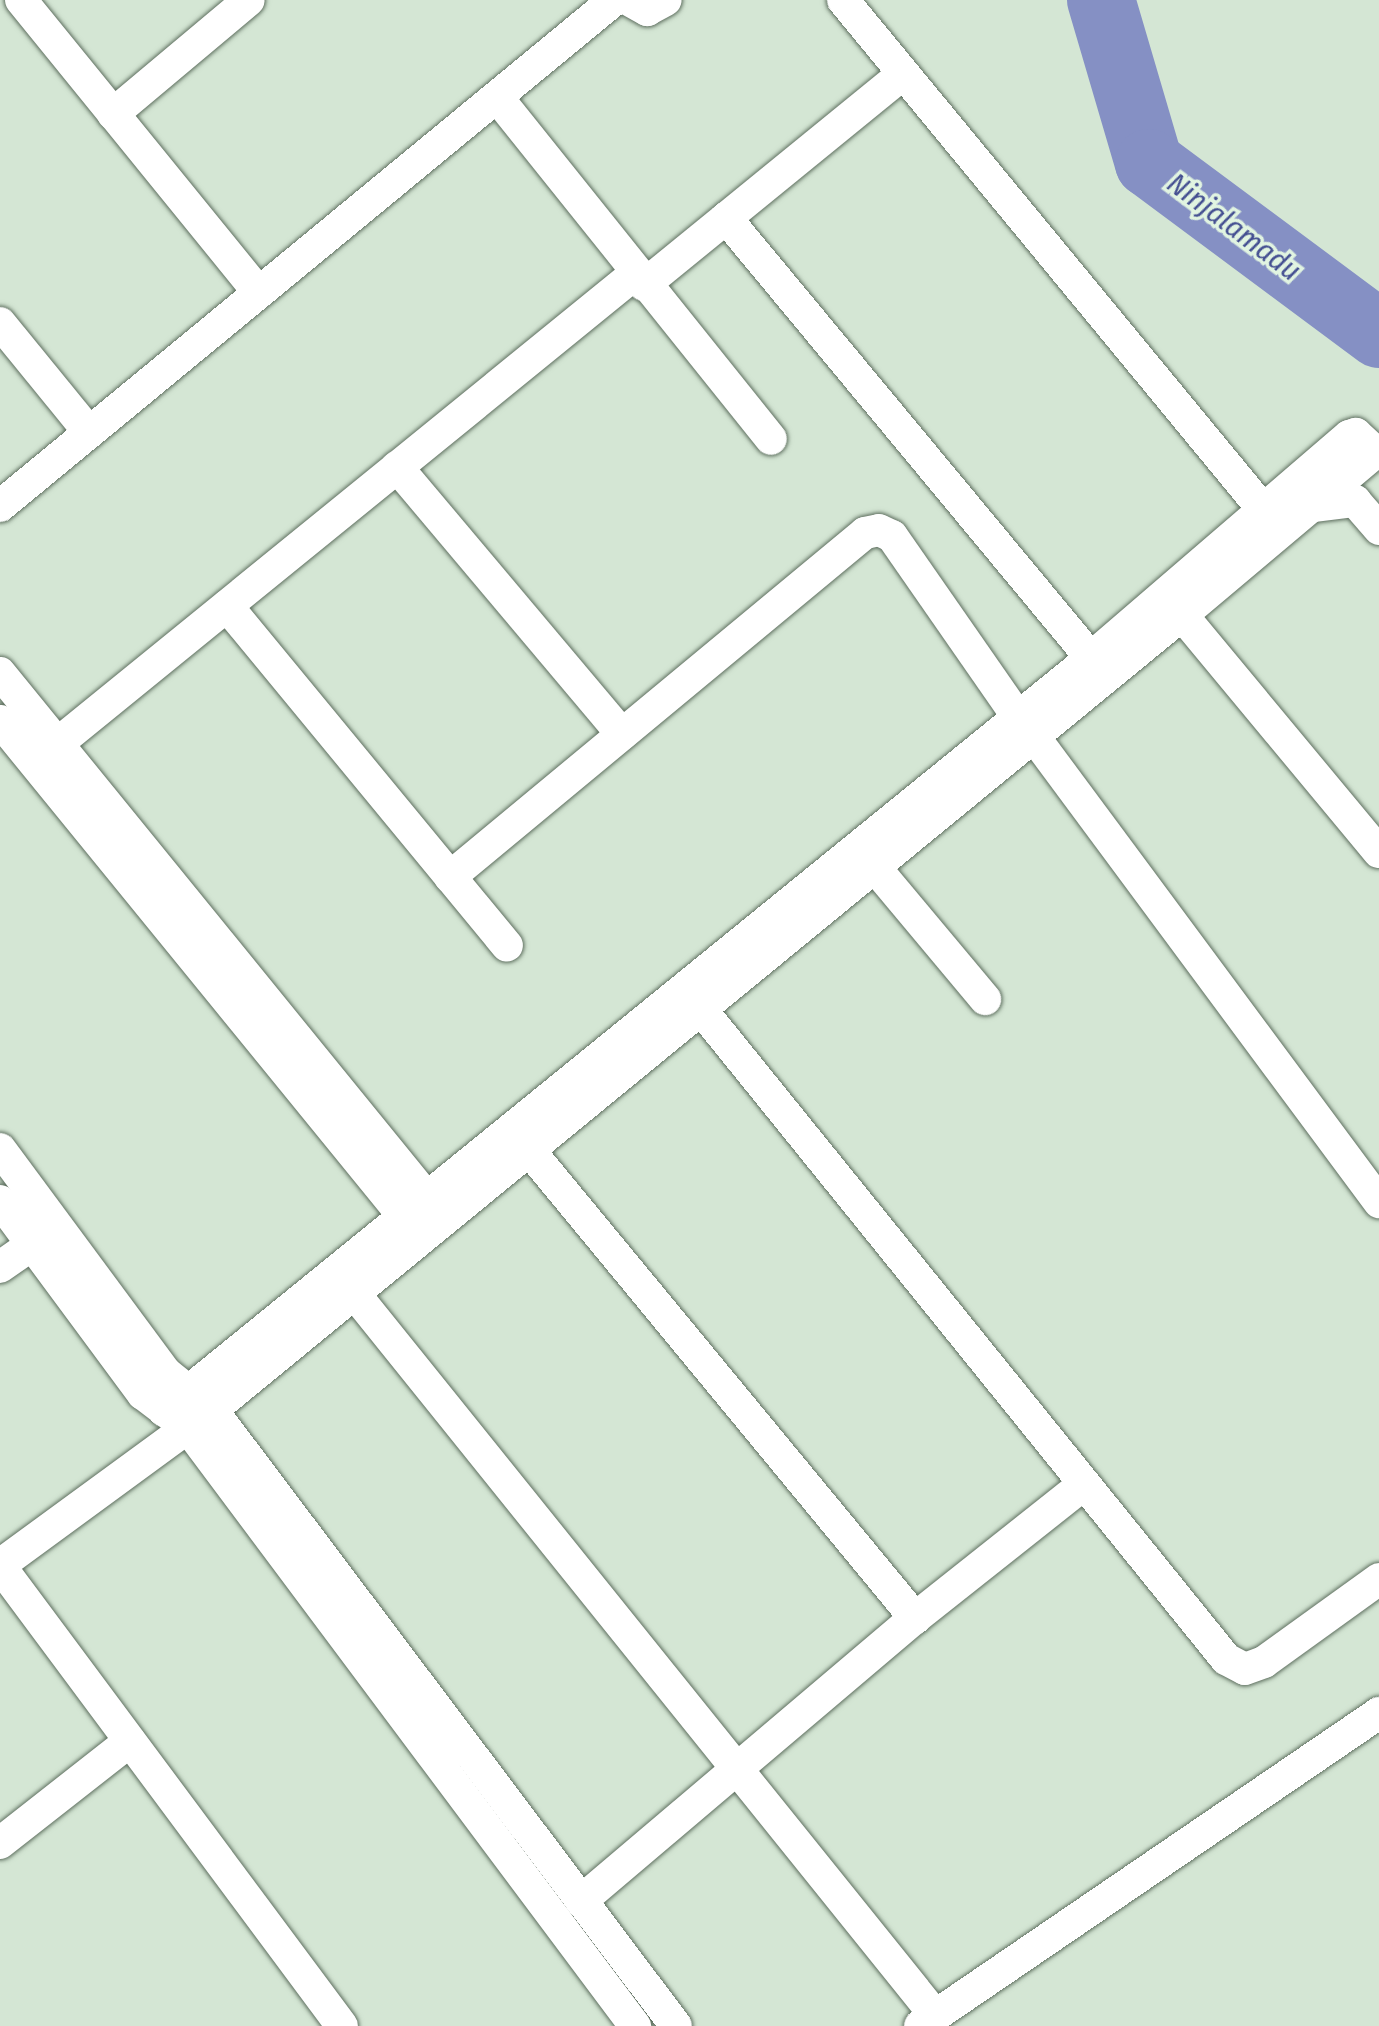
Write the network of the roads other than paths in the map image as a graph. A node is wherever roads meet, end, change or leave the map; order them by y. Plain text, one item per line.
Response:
1 (21, 0) edge
2 (249, 0) edge
3 (614, 0) edge
4 (629, 0) edge
5 (666, 0) edge
6 (843, 0) edge
7 (903, 74) junction
8 (497, 97) junction
9 (113, 114) junction
10 (726, 218) junction
11 (640, 280) junction
12 (259, 293) junction
13 (0, 323) edge
14 (89, 432) junction
15 (771, 439) dead end
16 (397, 467) junction
17 (0, 506) edge
18 (1312, 506) junction
19 (1265, 512) junction
20 (1379, 529) edge
21 (227, 606) junction
22 (1182, 615) junction
23 (1091, 658) junction
24 (0, 673) edge
25 (0, 721) edge
26 (1026, 727) junction
27 (622, 734) junction
28 (57, 744) junction
29 (1379, 852) edge
30 (873, 865) junction
31 (450, 877) junction
32 (507, 946) dead end
33 (985, 999) dead end
34 (700, 1008) junction
35 (0, 1149) edge
36 (529, 1150) junction
37 (0, 1201) edge
38 (1379, 1202) edge
39 (417, 1209) junction
40 (33, 1244) junction
41 (0, 1267) edge
42 (354, 1293) junction
43 (189, 1410) junction
44 (1083, 1485) junction
45 (0, 1565) edge
46 (1379, 1579) edge
47 (915, 1618) junction
48 (1379, 1713) edge
49 (130, 1741) junction
50 (738, 1769) junction
51 (0, 1843) edge
52 (581, 1901) junction
53 (927, 2021) edge
54 (342, 2026) edge
55 (635, 2026) edge
56 (676, 2026) edge

1 - 9 street
2 - 9 street
3 - 8 street
4 - 5 street
6 - 7 street
7 - 10 street
7 - 19 street
8 - 11 street
8 - 12 street
9 - 12 street
10 - 11 street
10 - 23 street
11 - 15 street
11 - 16 street
12 - 14 street
13 - 14 street
14 - 17 street
16 - 21 street
16 - 27 street
18 - 19 street
18 - 19 street
18 - 20 street
18 - 22 street
19 - 23 street
21 - 28 street
21 - 31 street
22 - 26 street
22 - 29 street
23 - 26 street
24 - 28 street
25 - 39 street
26 - 27 street
26 - 30 street
26 - 38 street
26 - 39 street
27 - 31 street
28 - 39 street
30 - 33 street
30 - 34 street
31 - 32 street
34 - 36 street
34 - 44 street
35 - 43 street
36 - 42 street
36 - 47 street
37 - 40 street
39 - 43 street
40 - 41 street
40 - 43 street
42 - 43 street
42 - 50 street
43 - 45 street
43 - 52 street
43 - 55 street
44 - 46 street
44 - 47 street
45 - 49 street
47 - 50 street
48 - 53 street
49 - 51 street
49 - 54 street
50 - 52 street
50 - 53 street
52 - 56 street

